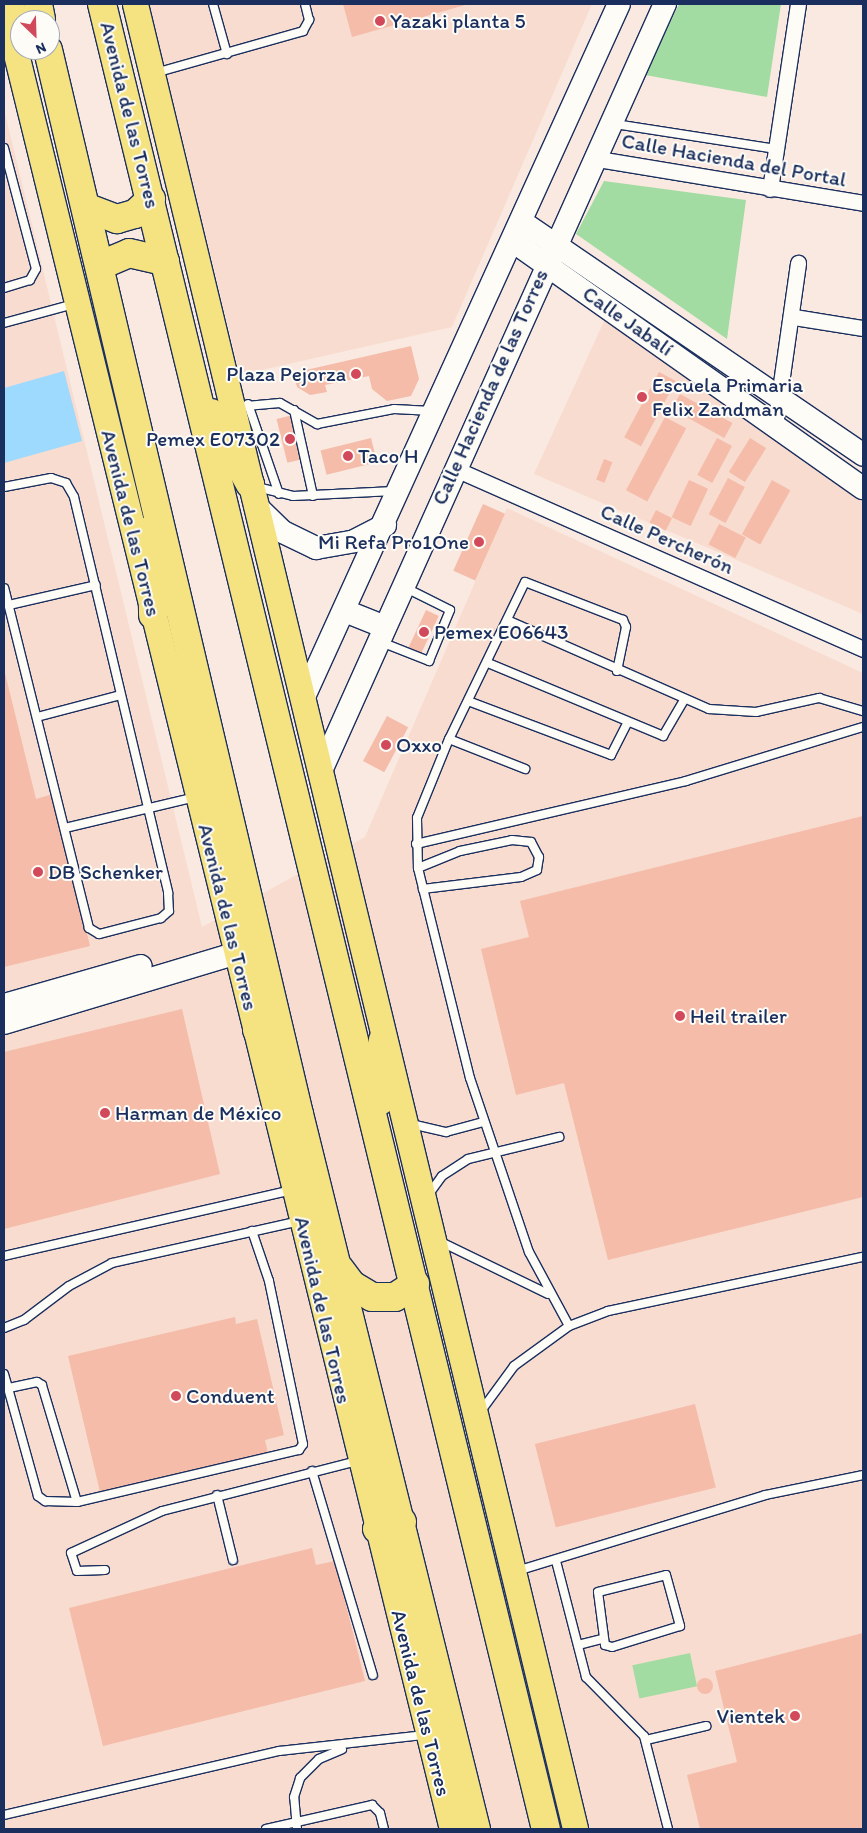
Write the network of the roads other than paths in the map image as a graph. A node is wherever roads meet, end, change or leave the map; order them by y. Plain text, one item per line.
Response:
1 (4, 4) edge
2 (102, 4) edge
3 (135, 4) edge
4 (213, 4) edge
5 (305, 4) edge
6 (619, 4) edge
7 (664, 4) edge
8 (798, 4) edge
9 (226, 54) junction
10 (35, 60) edge
11 (50, 60) edge
12 (152, 73) junction
13 (63, 118) junction
14 (613, 124) junction
15 (4, 148) edge
16 (776, 149) junction
17 (598, 159) junction
18 (6, 164) edge
19 (770, 189) junction
20 (151, 199) junction
21 (863, 203) edge
22 (88, 208) junction
23 (518, 232) junction
24 (551, 252) junction
25 (165, 261) junction
26 (798, 263) dead end
27 (101, 265) junction
28 (4, 288) edge
29 (77, 304) junction
30 (794, 317) junction
31 (4, 323) edge
32 (863, 328) edge
33 (192, 378) junction
34 (781, 397) junction
35 (240, 406) junction
36 (294, 410) junction
37 (436, 412) junction
38 (775, 425) junction
39 (863, 455) edge
40 (454, 468) junction
41 (152, 477) junction
42 (4, 487) edge
43 (863, 488) edge
44 (401, 490) junction
45 (279, 494) junction
46 (252, 495) junction
47 (314, 496) junction
48 (385, 525) junction
49 (96, 585) junction
50 (402, 586) junction
51 (4, 588) edge
52 (9, 605) junction
53 (345, 610) junction
54 (153, 615) junction
55 (507, 620) junction
56 (382, 634) junction
57 (863, 649) edge
58 (488, 663) junction
59 (618, 671) junction
60 (120, 695) junction
61 (303, 699) junction
62 (684, 700) junction
63 (468, 701) junction
64 (863, 711) edge
65 (36, 717) junction
66 (628, 722) junction
67 (863, 727) edge
68 (450, 739) junction
69 (525, 769) dead end
70 (320, 773) junction
71 (198, 797) junction
72 (146, 809) junction
73 (65, 828) junction
74 (416, 844) junction
75 (418, 868) junction
76 (423, 890) junction
77 (232, 947) junction
78 (4, 1005) edge
79 (4, 1024) edge
80 (257, 1030) junction
81 (383, 1040) joint
82 (299, 1114) junction
83 (482, 1122) junction
84 (391, 1123) junction
85 (559, 1137) dead end
86 (492, 1150) junction
87 (294, 1190) junction
88 (424, 1202) junction
89 (302, 1220) junction
90 (252, 1231) junction
91 (433, 1238) junction
92 (4, 1256) edge
93 (863, 1257) edge
94 (338, 1267) junction
95 (414, 1284) junction
96 (548, 1294) junction
97 (570, 1326) junction
98 (4, 1328) edge
99 (4, 1374) edge
100 (8, 1388) junction
101 (477, 1416) junction
102 (359, 1460) junction
103 (312, 1471) junction
104 (863, 1475) edge
105 (217, 1495) junction
106 (77, 1502) junction
107 (390, 1525) junction
108 (233, 1560) dead end
109 (556, 1561) junction
110 (104, 1570) dead end
111 (515, 1572) junction
112 (602, 1639) junction
113 (578, 1645) junction
114 (505, 1651) junction
115 (373, 1675) dead end
116 (447, 1711) junction
117 (706, 1726) dead end
118 (429, 1735) junction
119 (646, 1740) junction
120 (349, 1746) junction
121 (4, 1815) edge
122 (296, 1826) edge
123 (266, 1829) edge
124 (384, 1829) edge
125 (452, 1829) edge
126 (463, 1829) edge
127 (476, 1829) edge
128 (546, 1829) edge
129 (565, 1829) edge
130 (575, 1829) edge
131 (668, 1829) edge

1 - 29 main road, Avenida de las Torres
2 - 20 highway, Avenida de las Torres
3 - 12 main road, Avenida de las Torres
4 - 9 lane
5 - 9 lane
6 - 23 street, Calle Hacienda de las Torres
7 - 14 street, Calle Hacienda de las Torres
8 - 16 street
9 - 12 lane
10 - 13 highway
11 - 13 highway, Avenida de las Torres
12 - 35 main road, Avenida de las Torres
13 - 22 highway, Avenida de las Torres
14 - 16 lane
14 - 17 street, Calle Hacienda de las Torres
15 - 18 lane
16 - 19 street
17 - 19 street, Calle Hacienda del Portal
17 - 24 street, Calle Hacienda de las Torres
18 - 28 lane
19 - 21 street, Calle Hacienda del Portal
20 - 22 highway
20 - 25 highway, Avenida de las Torres
22 - 27 highway, Avenida de las Torres
23 - 24 street, Calle Jabalí
23 - 37 street, Calle Hacienda de las Torres
24 - 34 street, Calle Jabalí
24 - 38 street, Calle Jabalí
24 - 40 street, Calle Hacienda de las Torres
25 - 27 highway
25 - 33 highway, Avenida de las Torres
26 - 30 street
27 - 41 highway, Avenida de las Torres
29 - 31 lane
29 - 54 main road, Avenida de las Torres
30 - 32 street
30 - 34 street
33 - 46 highway
33 - 84 highway, Avenida de las Torres
34 - 38 street
34 - 39 street, Calle Jabalí
35 - 36 lane
35 - 45 lane
35 - 46 main road, Avenida de las Torres
36 - 37 lane
36 - 47 lane
37 - 44 street, Calle Hacienda de las Torres
38 - 43 street, Calle Jabalí
40 - 50 street, Calle Hacienda de las Torres
40 - 57 street, Calle Percherón
41 - 54 highway
41 - 82 highway, Avenida de las Torres
42 - 49 lane
44 - 47 lane
44 - 48 street, Calle Hacienda de las Torres
45 - 46 lane
45 - 47 lane
46 - 48 street
46 - 61 main road, Avenida de las Torres
48 - 53 street, Calle Hacienda de las Torres
49 - 52 lane
49 - 60 lane
50 - 56 street, Calle Hacienda de las Torres
50 - 56 lane
51 - 52 lane
52 - 65 lane
53 - 56 street
53 - 61 street, Calle Hacienda de las Torres
54 - 71 main road, Avenida de las Torres
55 - 58 lane
55 - 59 lane
55 - 59 lane
56 - 70 street, Calle Hacienda de las Torres
58 - 63 lane
58 - 66 lane
59 - 62 lane
60 - 65 lane
60 - 72 lane
61 - 70 main road, Avenida de las Torres
62 - 64 lane
62 - 66 lane
63 - 66 lane
63 - 68 lane
65 - 73 lane
67 - 74 lane
68 - 69 lane
68 - 74 lane
70 - 81 main road, Avenida de las Torres
71 - 72 lane
71 - 77 main road, Avenida de las Torres
72 - 73 lane
72 - 73 lane
74 - 75 lane
75 - 76 lane
75 - 76 lane
76 - 83 lane
77 - 78 street
77 - 79 street
77 - 80 main road, Avenida de las Torres
80 - 82 highway
80 - 87 main road, Avenida de las Torres
81 - 84 highway
82 - 94 highway, Avenida de las Torres
83 - 84 lane
83 - 86 lane
84 - 88 main road, Avenida de las Torres
84 - 95 highway, Avenida de las Torres
85 - 86 lane
86 - 88 lane
86 - 96 lane
87 - 89 main road, Avenida de las Torres
87 - 92 lane
88 - 91 main road, Avenida de las Torres
89 - 90 lane
89 - 102 main road, Avenida de las Torres
90 - 98 lane
90 - 106 lane
91 - 96 lane
91 - 101 main road, Avenida de las Torres
93 - 97 lane
94 - 95 highway
94 - 107 highway, Avenida de las Torres
95 - 114 highway, Avenida de las Torres
96 - 97 lane
97 - 101 lane
99 - 100 lane
100 - 106 lane
100 - 106 lane
101 - 111 main road, Avenida de las Torres
102 - 103 lane
102 - 107 main road, Avenida de las Torres
103 - 105 lane
103 - 115 lane
104 - 109 lane
105 - 108 lane
105 - 110 lane
107 - 116 highway, Avenida de las Torres
107 - 118 main road, Avenida de las Torres
109 - 111 lane
109 - 113 lane
111 - 130 main road, Avenida de las Torres
112 - 112 lane
112 - 113 lane
113 - 119 lane
114 - 128 highway, Avenida de las Torres
114 - 129 highway
116 - 126 highway
116 - 127 highway, Avenida de las Torres
117 - 119 lane
118 - 120 lane
118 - 125 main road, Avenida de las Torres
119 - 131 lane
120 - 121 lane
120 - 122 lane
122 - 123 lane
122 - 124 lane

